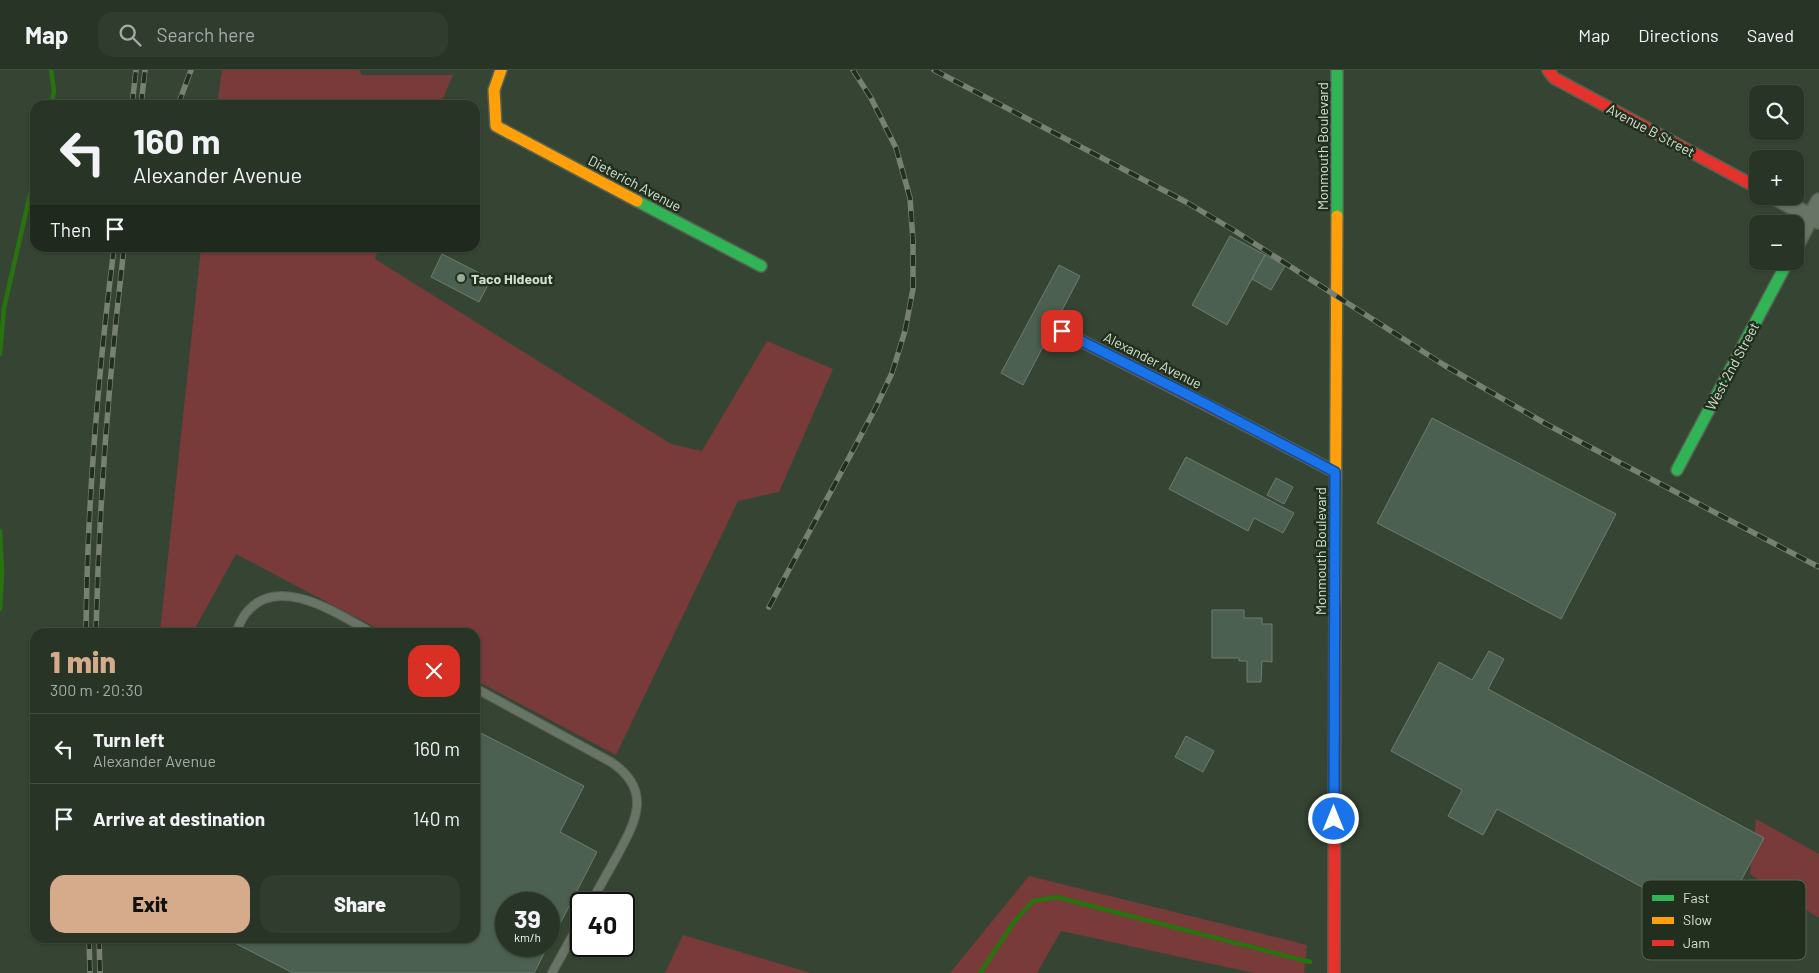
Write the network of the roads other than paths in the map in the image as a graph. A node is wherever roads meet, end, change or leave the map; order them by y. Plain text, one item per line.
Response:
1 (501, 70) edge
2 (1548, 70) edge
3 (1335, 73) edge
4 (1749, 183) edge
5 (1819, 201) edge
6 (1789, 205) edge
7 (1815, 219) edge
8 (1804, 234) edge
9 (761, 266) dead end
10 (1783, 270) edge
11 (1062, 331) dead end
12 (1677, 470) dead end
13 (1335, 472) junction
14 (238, 628) edge
15 (364, 628) edge
16 (480, 691) edge
17 (597, 892) edge
18 (570, 940) edge
19 (552, 973) edge
20 (1334, 973) edge

1 - 9 street, Dieterich Avenue
2 - 4 street, Avenue B Street
3 - 13 street, Monmouth Boulevard
5 - 7 street
6 - 7 street
7 - 8 street
10 - 12 street, West 2nd Street
11 - 13 street, Alexander Avenue
13 - 20 street, Monmouth Boulevard
14 - 15 lane
16 - 17 lane
18 - 19 lane

